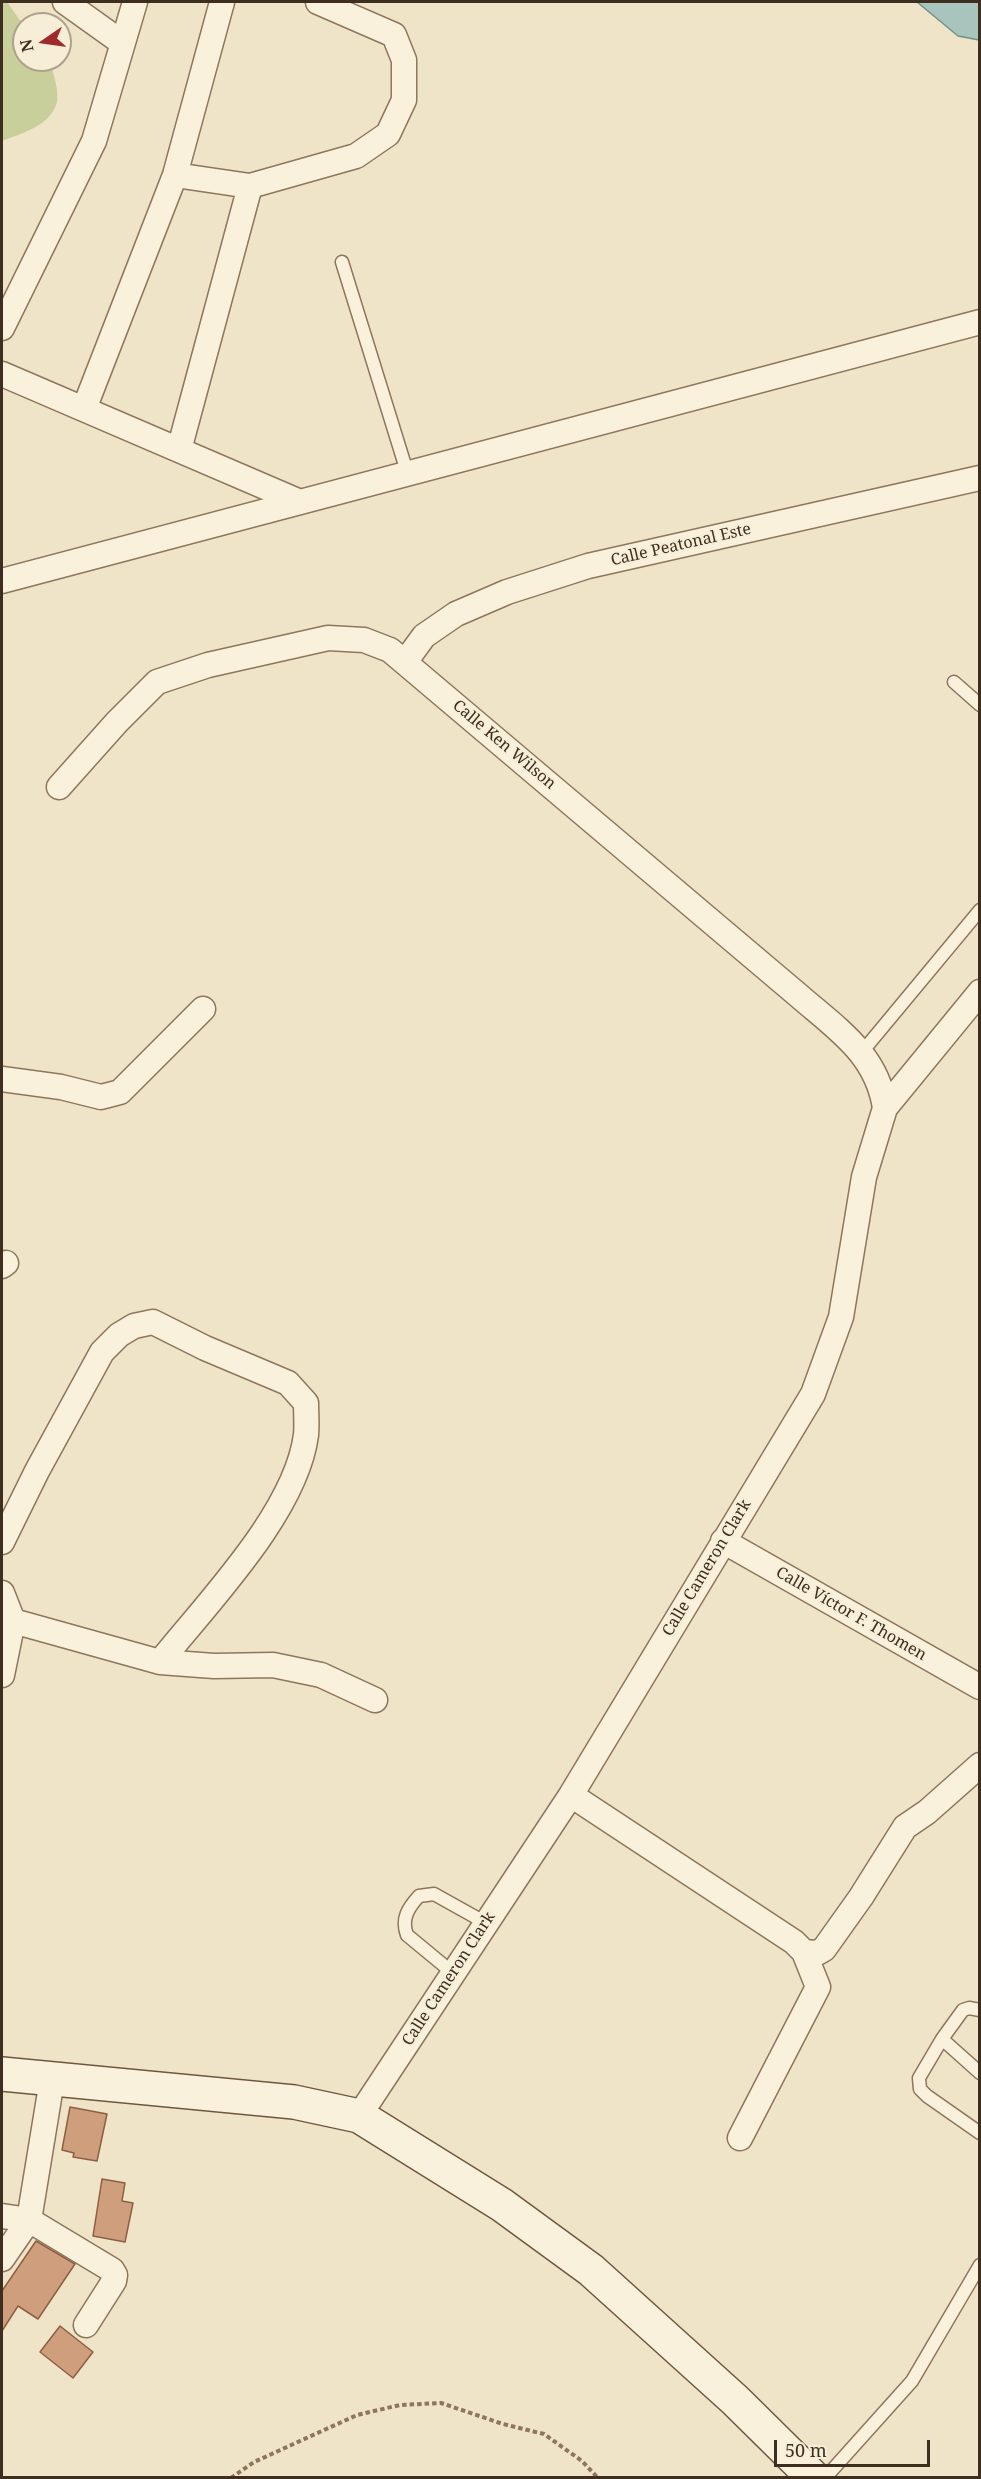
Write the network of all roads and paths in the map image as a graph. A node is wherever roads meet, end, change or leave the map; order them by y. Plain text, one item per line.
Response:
1 (65, 2) edge
2 (135, 2) edge
3 (222, 2) edge
4 (318, 2) edge
5 (121, 42) junction
6 (174, 176) junction
7 (250, 186) junction
8 (342, 262) dead end
9 (980, 322) edge
10 (2, 328) edge
11 (2, 374) edge
12 (84, 409) junction
13 (179, 450) junction
14 (408, 475) junction
15 (980, 478) edge
16 (300, 502) junction
17 (2, 581) edge
18 (405, 662) junction
19 (954, 682) dead end
20 (980, 705) edge
21 (59, 787) dead end
22 (980, 910) edge
23 (980, 992) edge
24 (203, 1009) dead end
25 (862, 1052) junction
26 (2, 1079) edge
27 (885, 1108) junction
28 (723, 1541) junction
29 (2, 1542) edge
30 (2, 1593) edge
31 (14, 1621) junction
32 (160, 1662) junction
33 (2, 1675) edge
34 (980, 1687) edge
35 (375, 1700) dead end
36 (980, 1765) edge
37 (571, 1795) junction
38 (486, 1923) junction
39 (804, 1952) junction
40 (453, 1973) junction
41 (980, 2010) edge
42 (942, 2039) junction
43 (980, 2073) edge
44 (2, 2074) edge
45 (52, 2080) junction
46 (359, 2116) junction
47 (980, 2133) edge
48 (740, 2138) dead end
49 (2, 2216) edge
50 (29, 2220) junction
51 (2, 2259) edge
52 (980, 2265) edge
53 (86, 2325) dead end
54 (811, 2476) edge
55 (231, 2478) edge
56 (598, 2478) edge

1 - 5 street
2 - 5 street
3 - 6 street
4 - 7 street
5 - 10 street
6 - 7 street
6 - 12 street
7 - 13 street
8 - 14 lane
9 - 14 street
11 - 12 street
12 - 13 street
13 - 16 street
14 - 16 street
15 - 18 street, Calle Peatonal Este
16 - 17 street
18 - 21 street, Calle Ken Wilson
18 - 25 street, Calle Ken Wilson
19 - 20 lane
22 - 25 lane
23 - 27 street, Calle Cameron Clark
24 - 26 street
25 - 27 street, Calle Ken Wilson
27 - 28 street, Calle Cameron Clark
28 - 34 street, Calle Víctor F. Thomen
28 - 37 street, Calle Cameron Clark
29 - 32 street
30 - 31 street
31 - 32 street
31 - 33 street
32 - 35 street
36 - 39 street
37 - 38 street, Calle Cameron Clark
37 - 39 street
38 - 40 street, Calle Cameron Clark
38 - 40 lane
39 - 48 street
40 - 46 street, Calle Cameron Clark
41 - 42 lane
42 - 43 lane
42 - 47 lane
44 - 45 main road
45 - 46 main road
45 - 50 street
46 - 54 main road
49 - 50 street
50 - 51 street
50 - 53 street
52 - 54 lane
55 - 56 path

